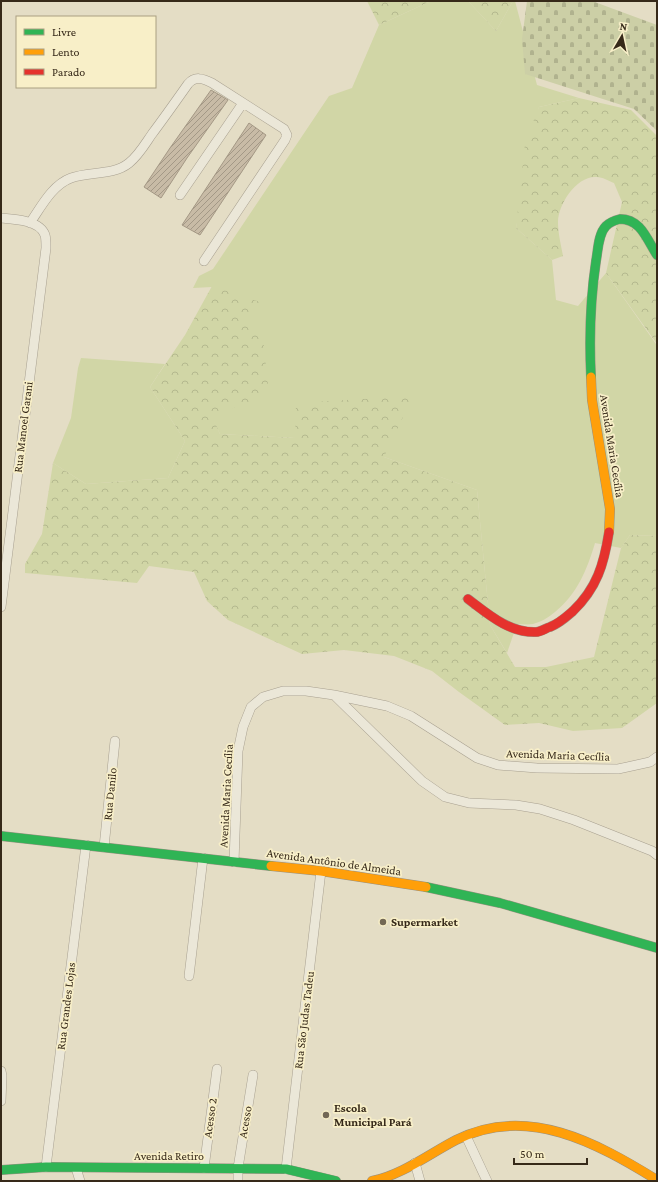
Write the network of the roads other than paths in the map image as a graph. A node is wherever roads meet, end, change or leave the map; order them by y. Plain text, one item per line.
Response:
1 (243, 103) junction
2 (180, 195) dead end
3 (1, 218) edge
4 (30, 223) junction
5 (657, 255) edge
6 (204, 261) dead end
7 (2, 584) edge
8 (468, 599) dead end
9 (1, 607) edge
10 (334, 695) junction
11 (115, 741) dead end
12 (657, 757) edge
13 (1, 836) edge
14 (86, 845) junction
15 (104, 847) junction
16 (657, 855) edge
17 (203, 858) junction
18 (234, 862) junction
19 (321, 871) junction
20 (657, 948) edge
21 (189, 976) dead end
22 (217, 1069) dead end
23 (1, 1071) edge
24 (253, 1075) dead end
25 (1, 1101) edge
26 (466, 1136) junction
27 (416, 1163) junction
28 (46, 1167) junction
29 (76, 1168) junction
30 (204, 1168) junction
31 (238, 1168) junction
32 (1, 1170) edge
33 (290, 1170) junction
34 (657, 1180) edge
35 (80, 1181) edge
36 (238, 1181) edge
37 (298, 1181) edge
38 (336, 1181) edge
39 (372, 1181) edge
40 (420, 1181) edge
41 (487, 1181) edge

1 - 2 street
1 - 4 street
1 - 6 street
3 - 4 street
4 - 7 street, Rua Manoel Garani
5 - 8 street, Avenida Maria Cecília
7 - 9 street, Rua Manoel Garani
10 - 12 street, Avenida Maria Cecília
10 - 16 street
10 - 18 street, Avenida Maria Cecília
11 - 15 street, Rua Danilo
13 - 14 street, Avenida Antônio de Almeida
14 - 15 street, Avenida Antônio de Almeida
14 - 28 street, Rua Grandes Lojas
15 - 17 street, Avenida Antônio de Almeida
17 - 18 street, Avenida Antônio de Almeida
17 - 21 street
18 - 19 street, Avenida Antônio de Almeida
19 - 20 street, Avenida Antônio de Almeida
19 - 33 street, Rua São Judas Tadeu
22 - 30 street, Acesso 2
23 - 25 street
24 - 31 street, Acesso
26 - 27 street
26 - 34 street
26 - 41 street
27 - 39 street
27 - 40 street
28 - 29 street, Avenida Retiro
28 - 32 street, Avenida Retiro
29 - 30 street, Avenida Retiro
29 - 35 street
30 - 31 street, Avenida Retiro
31 - 33 street, Avenida Retiro
31 - 36 street, Acesso
33 - 37 street
33 - 38 street, Avenida Retiro

